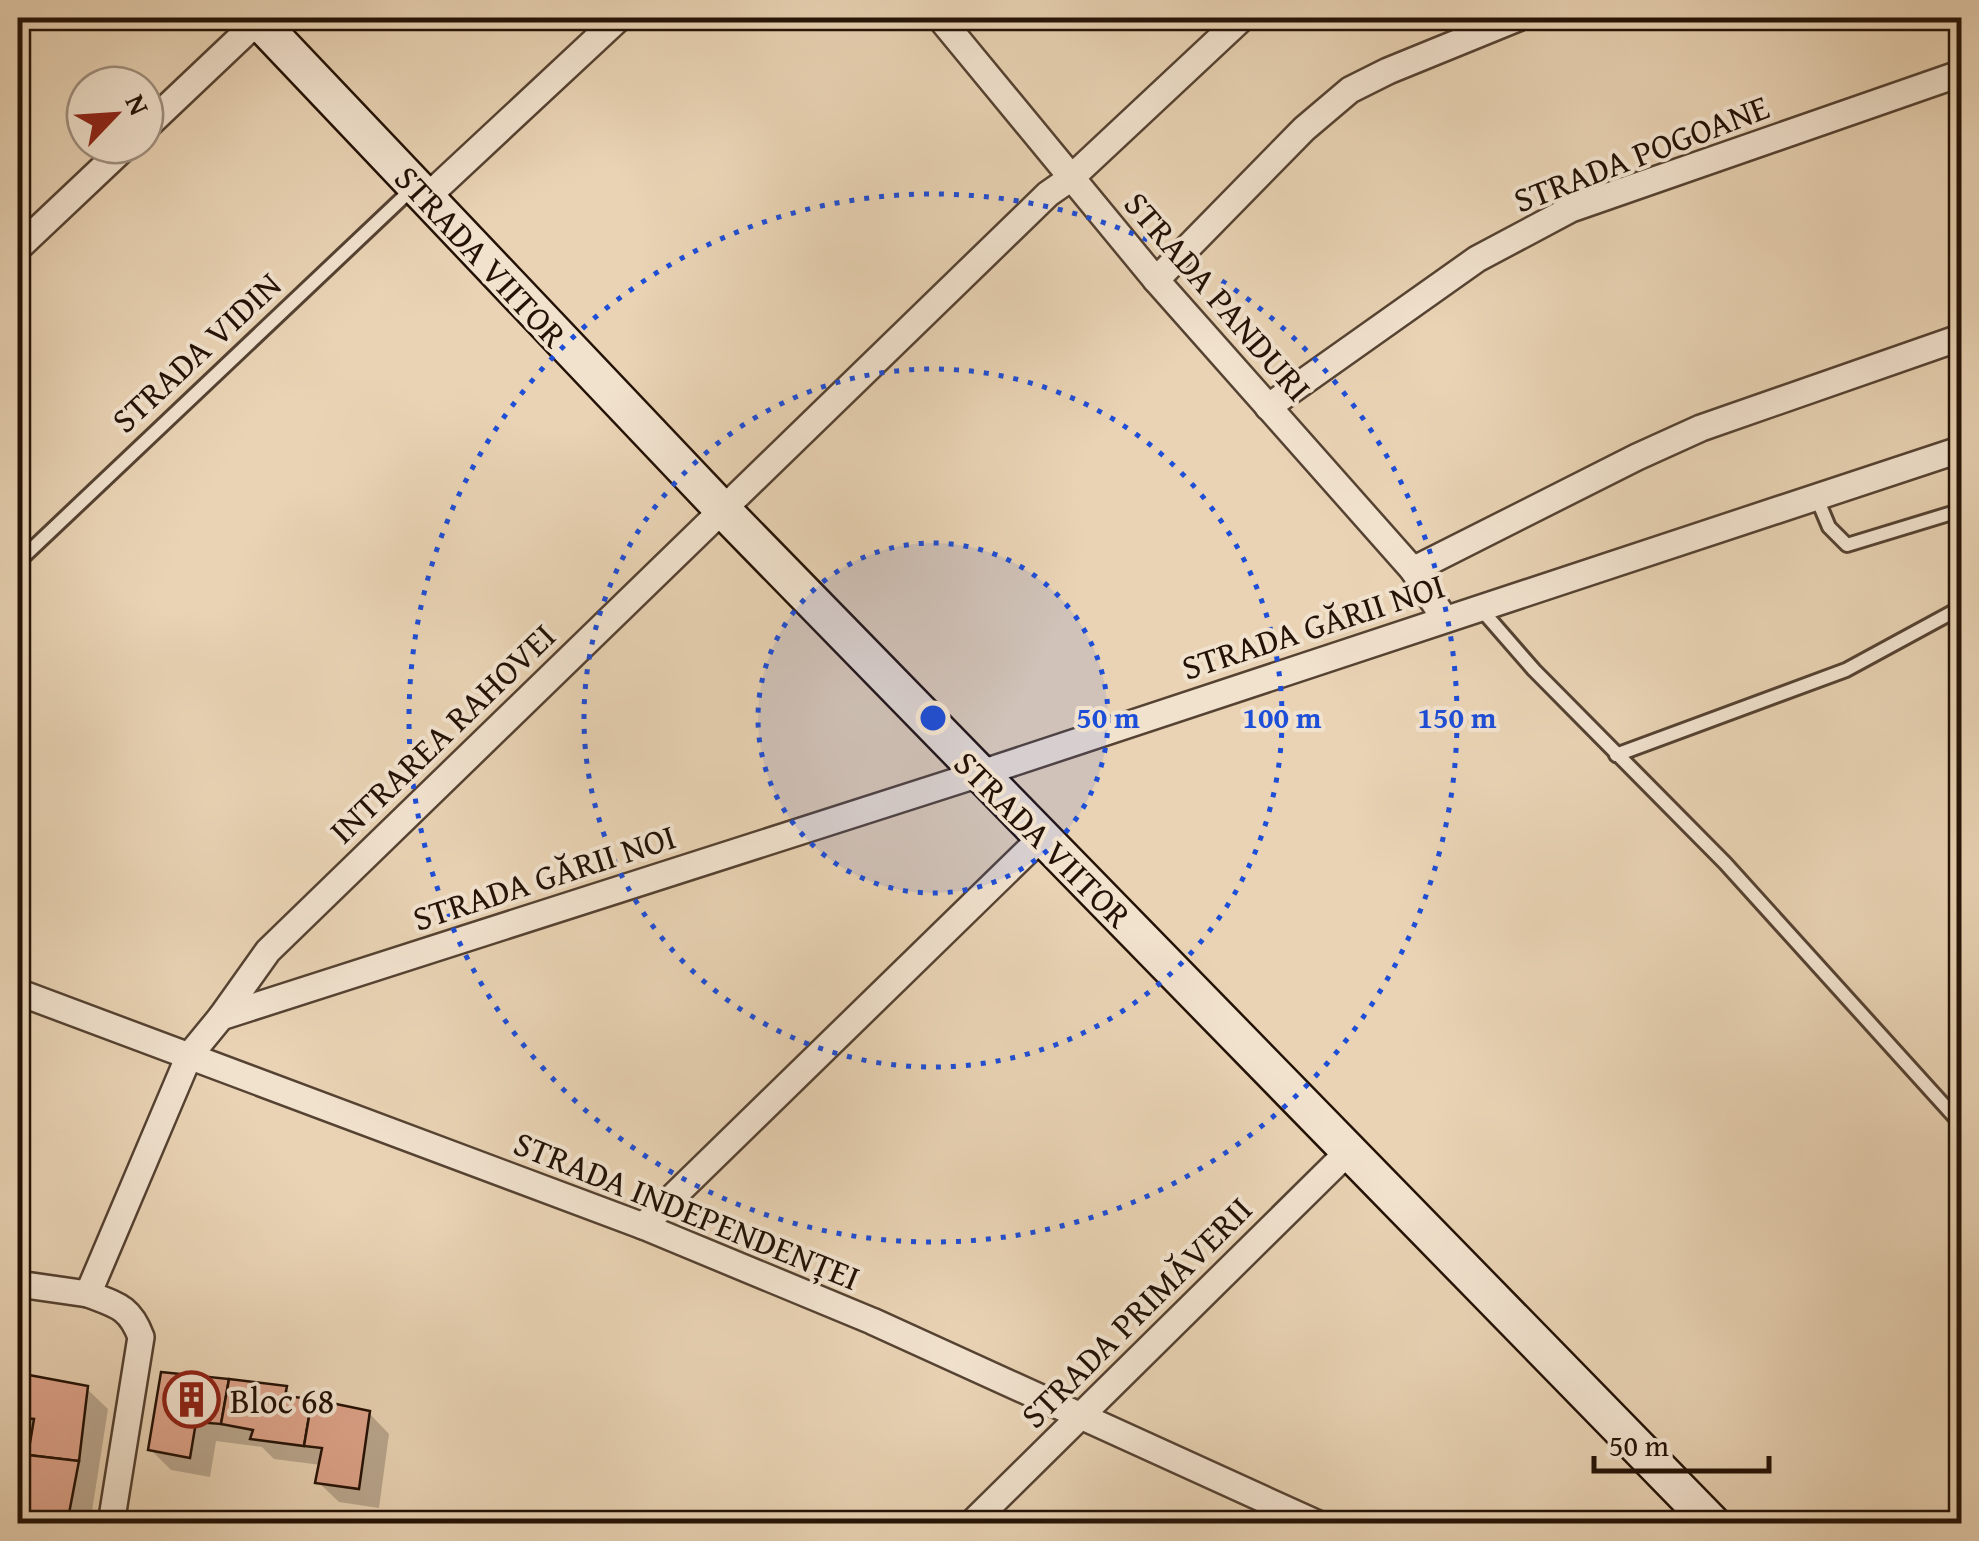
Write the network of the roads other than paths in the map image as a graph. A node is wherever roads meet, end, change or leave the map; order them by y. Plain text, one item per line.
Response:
1 (620, 18) edge
2 (940, 18) edge
3 (1242, 18) edge
4 (1518, 18) edge
5 (258, 19) edge
6 (1962, 73) edge
7 (165, 109) edge
8 (106, 165) edge
9 (1071, 178) junction
10 (421, 192) junction
11 (18, 248) edge
12 (1156, 280) junction
13 (1962, 337) edge
14 (1268, 407) junction
15 (1962, 450) edge
16 (1816, 496) junction
17 (722, 509) junction
18 (1962, 510) edge
19 (18, 562) edge
20 (1413, 570) junction
21 (1962, 607) edge
22 (1480, 608) junction
23 (1444, 618) junction
24 (1616, 754) junction
25 (978, 774) junction
26 (1041, 838) junction
27 (18, 992) edge
28 (221, 1017) junction
29 (189, 1056) junction
30 (1962, 1125) edge
31 (1350, 1150) junction
32 (642, 1226) junction
33 (18, 1284) edge
34 (88, 1294) junction
35 (1081, 1416) junction
36 (112, 1524) edge
37 (971, 1524) edge
38 (1318, 1524) edge
39 (1712, 1524) edge

1 - 10 street
2 - 9 street, STRADA PANDURI
3 - 9 street, INTRAREA RAHOVEI
4 - 12 street
5 - 7 street
5 - 10 street, STRADA VIITOR
6 - 14 street, STRADA POGOANE
8 - 11 street
9 - 12 street, STRADA PANDURI
9 - 17 street, INTRAREA RAHOVEI
10 - 17 street, STRADA VIITOR
10 - 19 lane, STRADA VIDIN
12 - 14 street, STRADA PANDURI
13 - 20 street, STRADA GĂRII NOI
14 - 20 street, STRADA PANDURI
15 - 16 street, STRADA GĂRII NOI
16 - 18 lane
16 - 22 street, STRADA GĂRII NOI
17 - 25 street, STRADA VIITOR
17 - 28 street, INTRAREA RAHOVEI
20 - 23 street, STRADA PANDURI
21 - 24 lane
22 - 23 street, STRADA GĂRII NOI
22 - 24 lane
23 - 25 street, STRADA GĂRII NOI
24 - 30 lane
25 - 26 street, STRADA VIITOR
25 - 28 street, STRADA GĂRII NOI
26 - 31 street, STRADA VIITOR
26 - 32 street
27 - 29 street, STRADA INDEPENDENȚEI
28 - 29 street
29 - 32 street, STRADA INDEPENDENȚEI
29 - 34 street
31 - 35 street, STRADA PRIMĂVERII
31 - 39 street, STRADA VIITOR
32 - 35 street, STRADA INDEPENDENȚEI
33 - 34 street
34 - 36 street
35 - 37 street, STRADA PRIMĂVERII
35 - 38 street, STRADA INDEPENDENȚEI

